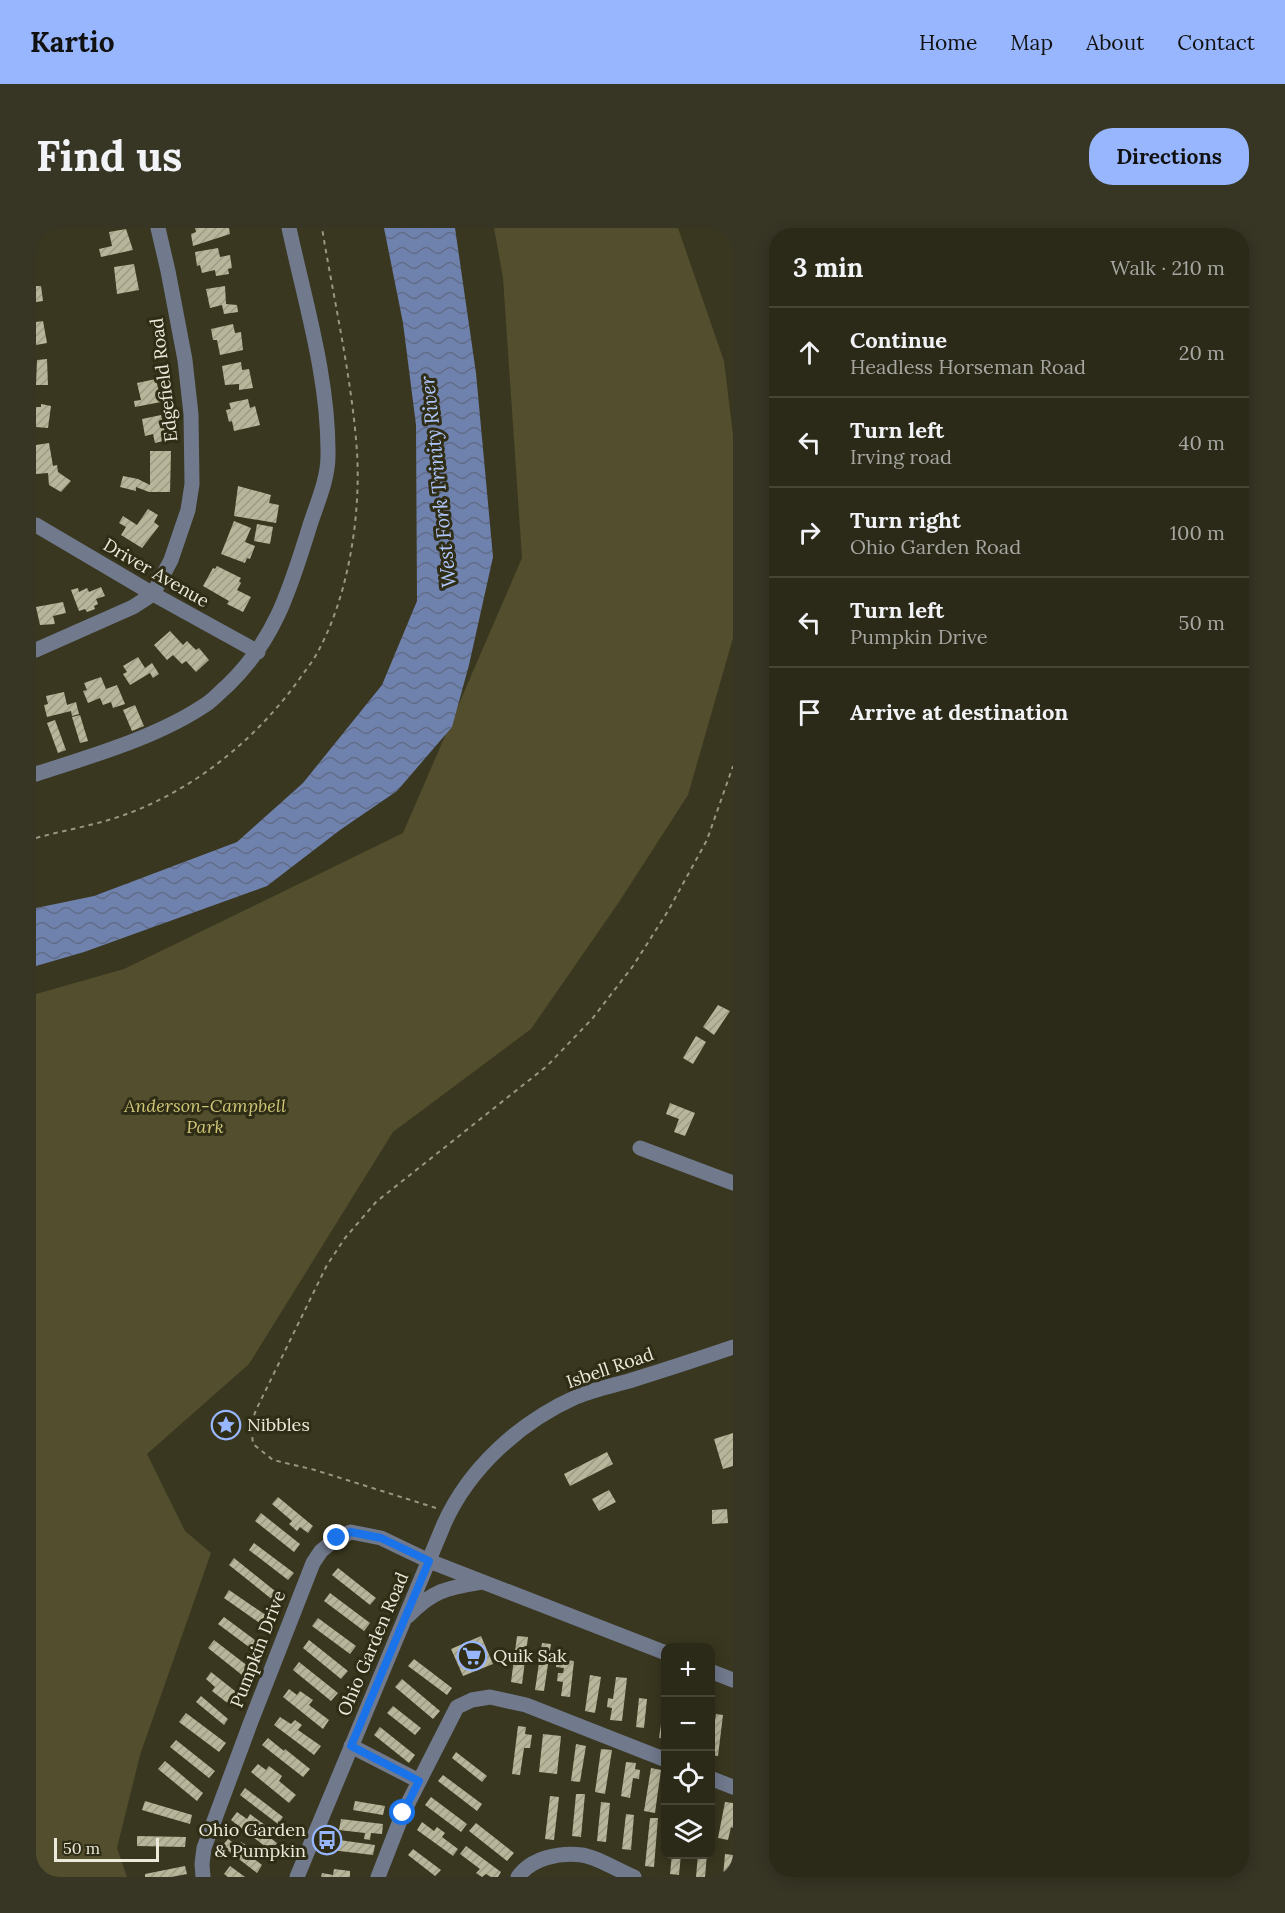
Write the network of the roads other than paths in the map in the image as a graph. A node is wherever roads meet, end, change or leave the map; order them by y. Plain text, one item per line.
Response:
1 (158, 228) edge
2 (289, 228) edge
3 (36, 525) edge
4 (153, 594) junction
5 (36, 650) edge
6 (258, 652) junction
7 (36, 774) edge
8 (640, 1148) dead end
9 (733, 1183) edge
10 (733, 1347) edge
11 (429, 1561) junction
12 (483, 1582) junction
13 (404, 1620) junction
14 (661, 1651) edge
15 (715, 1673) edge
16 (733, 1680) edge
17 (351, 1746) junction
18 (661, 1758) edge
19 (715, 1780) edge
20 (419, 1781) junction
21 (733, 1787) edge
22 (203, 1877) edge
23 (297, 1877) edge
24 (378, 1877) edge
25 (518, 1877) edge
26 (634, 1877) edge

1 - 4 street, Edgefield Road
2 - 6 street
3 - 4 street, Driver Avenue
4 - 5 street
4 - 6 street, Driver Avenue
6 - 7 street
8 - 9 street
10 - 11 street, Isbell Road
11 - 12 street, Ohio Garden Road
11 - 13 street, Ohio Garden Road
11 - 22 street, Pumpkin Drive
12 - 13 street
12 - 14 street, Ohio Garden Road
13 - 17 street, Ohio Garden Road
15 - 16 street
17 - 20 street
17 - 23 street, Ohio Garden Road
18 - 20 street
19 - 21 street
20 - 24 street
25 - 26 street

